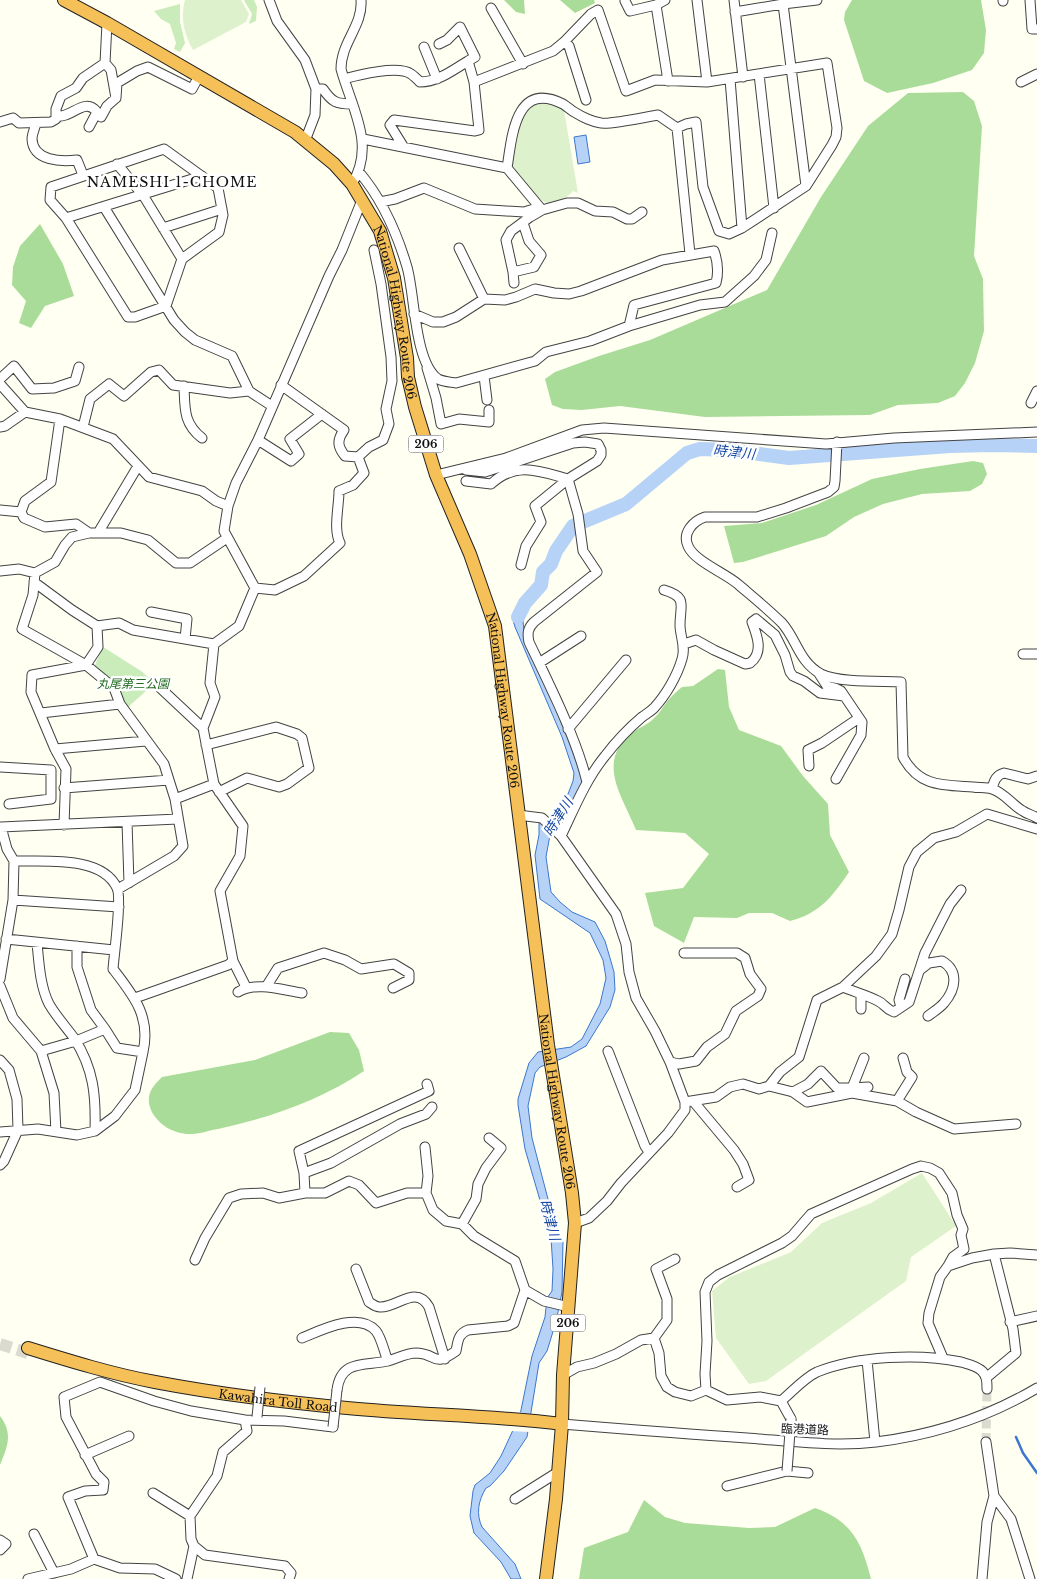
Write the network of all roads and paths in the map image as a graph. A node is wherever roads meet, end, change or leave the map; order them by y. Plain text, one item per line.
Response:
1 (64, 0) edge
2 (269, 0) edge
3 (361, 0) edge
4 (665, 0) edge
5 (697, 0) edge
6 (734, 0) edge
7 (815, 0) edge
8 (1030, 0) edge
9 (624, 1) dead end
10 (776, 3) edge
11 (656, 6) junction
12 (491, 8) dead end
13 (735, 12) junction
14 (107, 23) junction
15 (1037, 29) edge
16 (564, 42) junction
17 (439, 44) dead end
18 (424, 47) dead end
19 (468, 61) junction
20 (105, 63) junction
21 (523, 64) junction
22 (791, 68) junction
23 (759, 74) junction
24 (1037, 74) edge
25 (199, 76) junction
26 (743, 77) junction
27 (437, 79) junction
28 (730, 79) junction
29 (344, 80) junction
30 (668, 81) junction
31 (474, 82) junction
32 (707, 82) junction
33 (1021, 82) dead end
34 (316, 89) junction
35 (116, 98) junction
36 (586, 100) dead end
37 (352, 104) junction
38 (56, 116) junction
39 (101, 117) dead end
40 (0, 122) edge
41 (36, 123) junction
42 (89, 127) dead end
43 (677, 128) junction
44 (363, 138) junction
45 (306, 141) junction
46 (402, 146) junction
47 (117, 164) junction
48 (507, 168) junction
49 (359, 172) junction
50 (83, 176) junction
51 (202, 176) junction
52 (352, 184) junction
53 (806, 186) junction
54 (143, 195) junction
55 (362, 200) junction
56 (380, 202) junction
57 (104, 207) junction
58 (774, 208) junction
59 (222, 210) junction
60 (542, 210) junction
61 (642, 212) dead end
62 (66, 218) junction
63 (523, 223) junction
64 (163, 228) junction
65 (742, 228) junction
66 (772, 233) dead end
67 (459, 248) dead end
68 (374, 250) dead end
69 (690, 254) junction
70 (182, 259) junction
71 (513, 272) junction
72 (514, 283) dead end
73 (484, 299) junction
74 (166, 306) junction
75 (414, 314) junction
76 (629, 326) junction
77 (426, 363) junction
78 (79, 367) dead end
79 (484, 376) junction
80 (0, 379) edge
81 (0, 384) edge
82 (282, 385) junction
83 (184, 386) junction
84 (249, 391) junction
85 (1037, 391) edge
86 (486, 400) dead end
87 (1031, 403) dead end
88 (272, 406) junction
89 (489, 410) dead end
90 (24, 412) junction
91 (322, 414) junction
92 (60, 419) junction
93 (0, 427) edge
94 (83, 427) junction
95 (1037, 432) edge
96 (202, 438) dead end
97 (258, 440) junction
98 (838, 442) junction
99 (358, 457) junction
100 (138, 466) junction
101 (461, 469) junction
102 (436, 475) junction
103 (568, 479) junction
104 (466, 481) dead end
105 (228, 506) junction
106 (0, 510) edge
107 (21, 512) junction
108 (94, 533) junction
109 (227, 538) junction
110 (522, 565) dead end
111 (0, 571) edge
112 (35, 577) junction
113 (255, 588) junction
114 (664, 590) dead end
115 (151, 612) dead end
116 (97, 626) junction
117 (581, 636) dead end
118 (185, 639) junction
119 (214, 644) junction
120 (684, 644) junction
121 (1023, 654) dead end
122 (1037, 654) edge
123 (626, 660) dead end
124 (539, 662) junction
125 (86, 665) junction
126 (818, 671) junction
127 (155, 683) dead end
128 (844, 696) junction
129 (120, 704) junction
130 (41, 713) junction
131 (859, 718) junction
132 (845, 727) junction
133 (204, 728) junction
134 (568, 728) junction
135 (146, 741) junction
136 (206, 745) junction
137 (832, 745) dead end
138 (55, 750) junction
139 (809, 766) dead end
140 (0, 767) edge
141 (1037, 776) edge
142 (836, 778) dead end
143 (169, 780) junction
144 (587, 782) junction
145 (64, 788) junction
146 (217, 788) junction
147 (992, 789) junction
148 (174, 799) junction
149 (9, 804) dead end
150 (518, 815) junction
151 (1037, 818) edge
152 (178, 819) junction
153 (127, 822) junction
154 (64, 825) junction
155 (1037, 829) edge
156 (561, 836) junction
157 (14, 861) junction
158 (129, 882) junction
159 (118, 889) junction
160 (961, 890) dead end
161 (13, 900) junction
162 (118, 907) junction
163 (6, 939) junction
164 (37, 943) junction
165 (77, 946) junction
166 (114, 950) junction
167 (684, 953) dead end
168 (233, 961) junction
169 (920, 970) junction
170 (0, 978) edge
171 (905, 979) dead end
172 (0, 986) edge
173 (266, 987) junction
174 (843, 987) junction
175 (393, 988) dead end
176 (302, 994) dead end
177 (860, 995) junction
178 (135, 998) junction
179 (901, 1007) junction
180 (861, 1008) dead end
181 (928, 1016) dead end
182 (105, 1029) junction
183 (76, 1041) junction
184 (41, 1051) junction
185 (143, 1052) junction
186 (608, 1052) dead end
187 (864, 1058) dead end
188 (903, 1058) dead end
189 (0, 1060) edge
190 (670, 1062) junction
191 (427, 1084) dead end
192 (769, 1086) junction
193 (868, 1087) dead end
194 (852, 1088) junction
195 (793, 1092) junction
196 (897, 1101) junction
197 (689, 1102) junction
198 (432, 1107) dead end
199 (1016, 1124) dead end
200 (18, 1130) junction
201 (95, 1131) junction
202 (0, 1132) edge
203 (56, 1132) junction
204 (489, 1138) dead end
205 (425, 1147) dead end
206 (649, 1152) junction
207 (0, 1165) edge
208 (304, 1173) junction
209 (737, 1187) dead end
210 (305, 1193) junction
211 (426, 1193) junction
212 (575, 1223) junction
213 (462, 1224) junction
214 (994, 1254) junction
215 (1037, 1255) edge
216 (675, 1259) dead end
217 (195, 1260) dead end
218 (948, 1266) junction
219 (356, 1269) dead end
220 (524, 1290) junction
221 (565, 1306) junction
222 (1037, 1316) edge
223 (1010, 1322) junction
224 (302, 1338) dead end
225 (654, 1338) junction
226 (28, 1350) tunnel mouth
227 (943, 1358) junction
228 (445, 1359) junction
229 (867, 1360) junction
230 (388, 1361) junction
231 (563, 1375) junction
232 (986, 1378) junction
233 (260, 1387) dead end
234 (1037, 1388) edge
235 (987, 1389) tunnel mouth
236 (706, 1390) junction
237 (781, 1400) junction
238 (257, 1417) dead end
239 (245, 1420) junction
240 (562, 1424) junction
241 (129, 1436) dead end
242 (875, 1442) junction
243 (986, 1442) tunnel mouth
244 (85, 1455) junction
245 (787, 1471) junction
246 (558, 1472) junction
247 (808, 1473) dead end
248 (727, 1486) dead end
249 (153, 1493) dead end
250 (994, 1496) junction
251 (514, 1499) dead end
252 (190, 1516) junction
253 (34, 1534) dead end
254 (0, 1540) edge
255 (194, 1546) junction
256 (0, 1550) edge
257 (94, 1559) junction
258 (54, 1573) junction
259 (28, 1579) edge
260 (176, 1579) edge
261 (188, 1579) edge
262 (290, 1579) edge
263 (546, 1579) edge
264 (982, 1579) edge
265 (1030, 1579) edge

1 - 14 highway, National Highway Route 206 / 206
2 - 34 street
3 - 29 street
4 - 11 street
5 - 32 street
6 - 13 street
7 - 10 street
8 - 15 street
9 - 11 street
10 - 13 street
10 - 22 street
11 - 30 street
12 - 21 street
13 - 26 street
14 - 20 street
14 - 25 highway, National Highway Route 206 / 206
16 - 21 street
16 - 30 street
16 - 36 street
17 - 19 street
18 - 27 street
19 - 27 street
19 - 31 street
20 - 35 street
20 - 38 street
21 - 31 street
22 - 23 street
22 - 53 street
22 - 53 street
23 - 26 street
23 - 58 street
24 - 33 street
25 - 35 street
25 - 45 highway, National Highway Route 206 / 206
26 - 28 street
27 - 29 street
28 - 32 street
28 - 65 street
29 - 37 street
30 - 32 street
31 - 46 street
34 - 37 street
34 - 45 street
35 - 39 street
37 - 44 street
38 - 41 street
38 - 42 street
40 - 41 street
41 - 50 street
43 - 48 street
43 - 65 street
43 - 69 street
44 - 46 street
44 - 49 street
45 - 52 highway, National Highway Route 206 / 206
46 - 48 street
47 - 50 street
47 - 51 street
47 - 54 street
48 - 60 street
49 - 52 street
49 - 56 street
50 - 62 street
51 - 54 street
51 - 59 street
52 - 55 highway, National Highway Route 206 / 206
53 - 58 street
54 - 57 street
54 - 64 street
55 - 82 street
55 - 102 highway, National Highway Route 206 / 206
56 - 60 street
56 - 75 street
57 - 62 street
57 - 74 street
58 - 65 street
59 - 64 street
59 - 70 street
60 - 61 street
60 - 63 street
62 - 74 street
63 - 71 street
63 - 71 street
64 - 70 street
66 - 76 street
67 - 73 street
68 - 99 street
69 - 73 street
69 - 76 street
70 - 74 street
71 - 72 street
73 - 75 street
74 - 84 street
75 - 77 street
76 - 79 street
77 - 79 street
77 - 89 street
78 - 80 street
79 - 86 street
81 - 90 street
82 - 88 street
82 - 91 street
83 - 84 street
83 - 94 street
83 - 96 street
84 - 88 street
85 - 87 street
88 - 97 street
90 - 92 street
90 - 93 street
91 - 97 street
91 - 99 street
92 - 94 street
92 - 107 street
94 - 100 street
95 - 98 street
97 - 105 street
98 - 101 street
98 - 126 street
99 - 113 street
100 - 105 street
100 - 108 street
101 - 102 street
101 - 103 street
102 - 150 highway, National Highway Route 206 / 206
103 - 104 street
103 - 110 street
103 - 124 street
105 - 109 street
106 - 107 street
107 - 108 street
108 - 109 street
108 - 112 street
109 - 113 street
111 - 112 street
112 - 116 street
112 - 125 street
113 - 119 street
114 - 120 street
115 - 118 street
116 - 118 street
116 - 125 street
117 - 124 street
118 - 119 street
119 - 133 street
120 - 128 street
120 - 144 street
121 - 122 street
123 - 134 street
124 - 134 street
125 - 129 street
125 - 130 street
126 - 128 street
126 - 147 street
127 - 133 street
128 - 131 street
129 - 130 street
129 - 135 street
130 - 138 street
131 - 132 street
131 - 142 street
132 - 137 street
132 - 139 street
133 - 136 street
134 - 144 street
135 - 138 street
135 - 143 street
136 - 146 street
136 - 146 street
138 - 145 street
140 - 149 street
141 - 147 street
143 - 145 street
143 - 148 street
144 - 156 street
145 - 154 street
146 - 148 street
146 - 168 street
147 - 151 street
148 - 152 street
150 - 156 street
150 - 212 highway, National Highway Route 206 / 206
152 - 153 street
152 - 158 street
153 - 154 street
153 - 158 street
154 - 157 street
155 - 174 street
156 - 190 street
157 - 159 street
157 - 161 street
158 - 159 street
159 - 162 street
160 - 169 street
161 - 162 street
161 - 163 street
162 - 166 street
163 - 164 street
163 - 170 street
164 - 165 street
164 - 183 street
165 - 166 street
165 - 182 street
166 - 178 street
167 - 190 street
168 - 173 street
168 - 178 street
169 - 179 street
169 - 181 street
171 - 179 street
172 - 184 street
173 - 175 street
173 - 176 street
174 - 177 street
174 - 192 street
177 - 179 street
177 - 180 street
178 - 185 street
182 - 183 street
182 - 185 street
183 - 184 street
183 - 201 street
184 - 203 street
185 - 201 street
186 - 206 street
187 - 194 street
188 - 196 street
189 - 200 street
190 - 197 street
191 - 208 street
192 - 195 street
192 - 197 street
193 - 194 street
194 - 195 street
195 - 196 street
196 - 199 street
197 - 206 street
197 - 209 street
198 - 208 street
200 - 202 street
200 - 203 street
200 - 207 street
201 - 203 street
204 - 213 street
205 - 211 street
206 - 212 street
208 - 210 street
210 - 211 street
210 - 217 street
211 - 213 street
212 - 221 highway, National Highway Route 206 / 206
213 - 220 street
214 - 215 street
214 - 218 street
214 - 223 street
216 - 225 street
218 - 227 street
218 - 236 street
219 - 228 street
220 - 221 street
220 - 228 street
221 - 231 highway, National Highway Route 206 / 206
222 - 223 street
223 - 232 street
224 - 230 street
225 - 231 street
225 - 236 street
226 - 240 highway, Kawahira Toll Road
227 - 229 street
227 - 232 street
228 - 230 street
229 - 237 street
229 - 242 street
230 - 239 street, bridge
231 - 240 highway, National Highway Route 206 / 206
232 - 235 street
233 - 238 street, bridge
234 - 242 street, 臨港道路
236 - 237 street
237 - 245 street, bridge
239 - 244 street
239 - 252 street
240 - 242 street, 臨港道路
240 - 246 highway, National Highway Route 206 / 206
241 - 244 street
243 - 250 street
244 - 257 street
245 - 247 street
245 - 248 street
246 - 251 street
246 - 263 highway, National Highway Route 206 / 206
249 - 252 street
250 - 264 street
250 - 265 street
252 - 255 street
253 - 258 street
254 - 256 street
255 - 261 street
255 - 262 street
257 - 258 street
257 - 260 street
258 - 259 street

